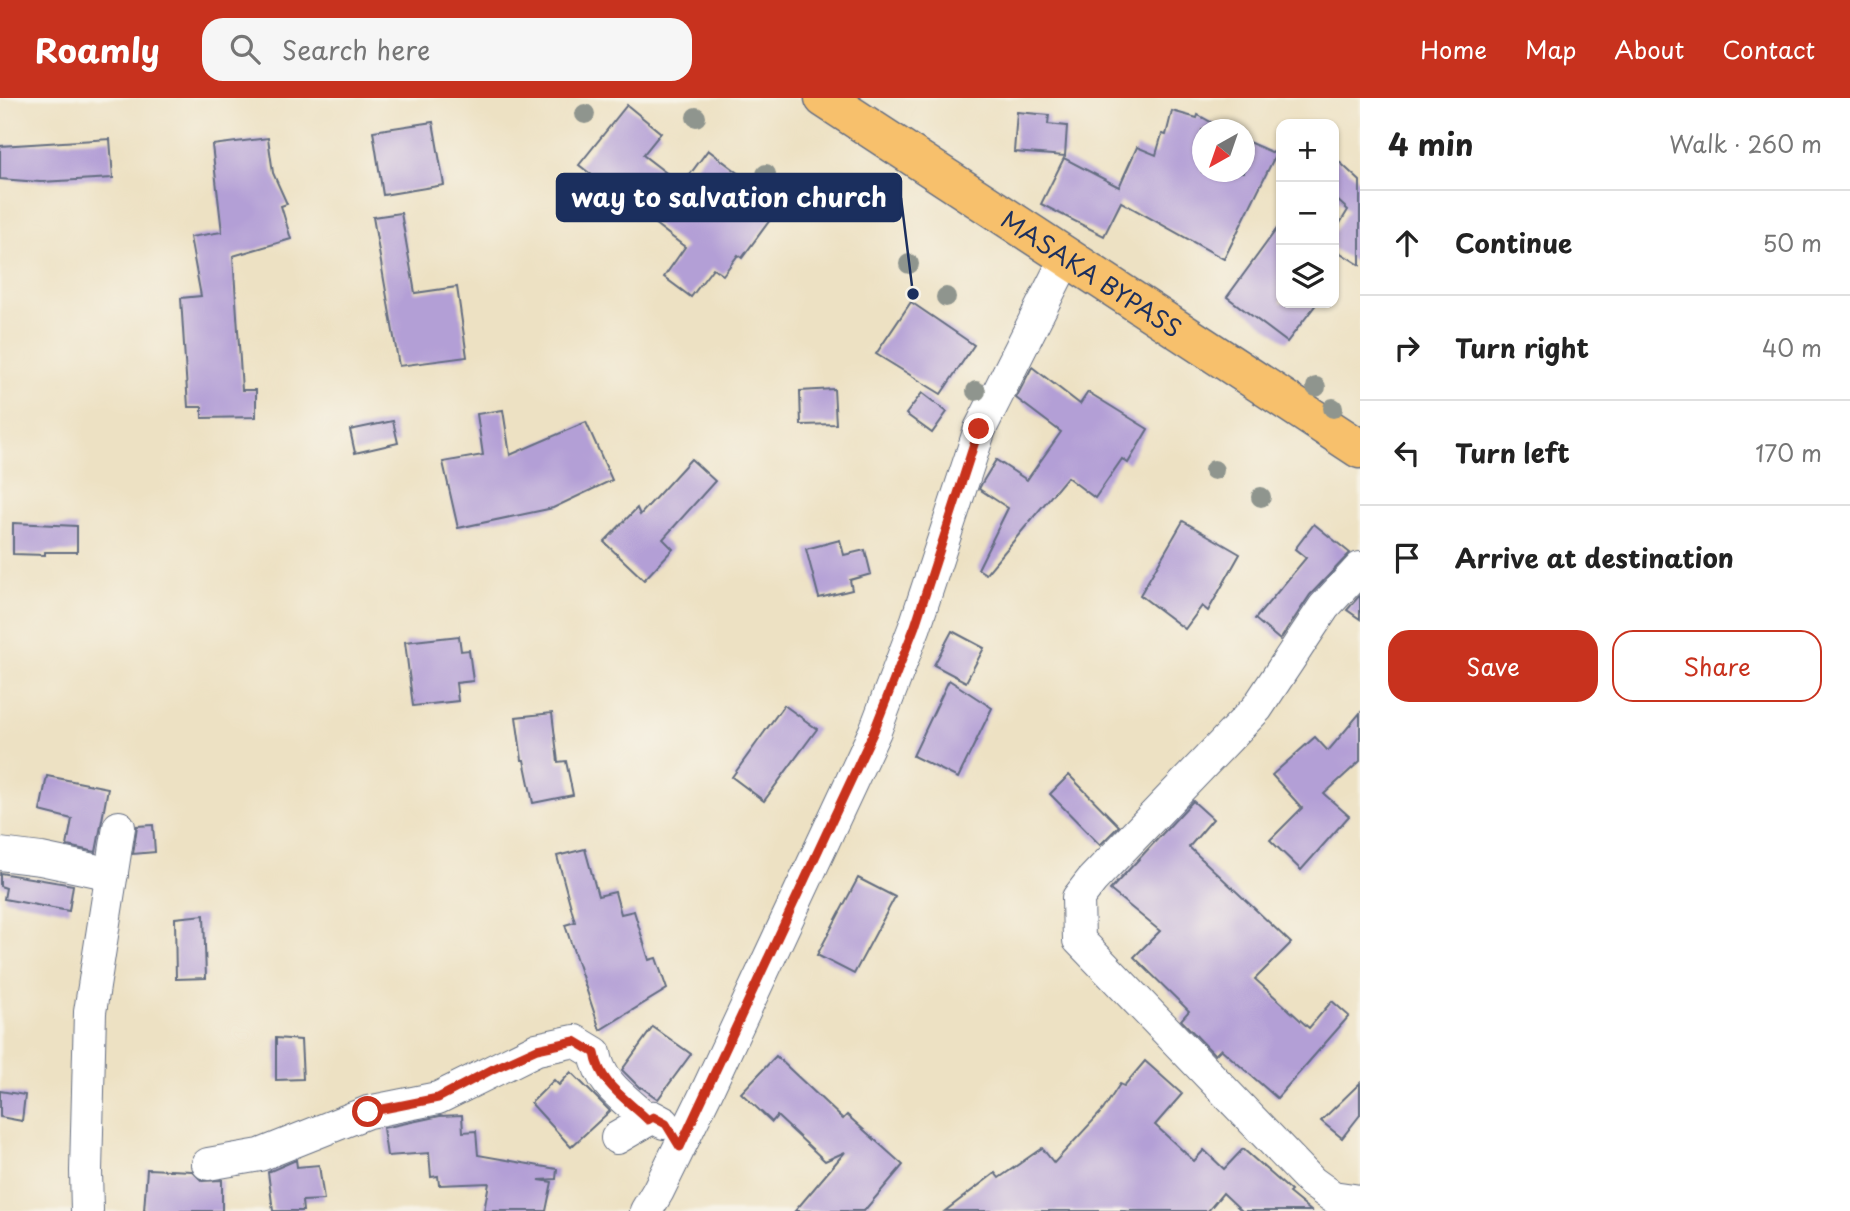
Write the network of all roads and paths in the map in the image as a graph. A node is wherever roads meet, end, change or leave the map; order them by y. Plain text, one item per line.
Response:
1 (824, 98) edge
2 (1066, 258) junction
3 (1360, 449) edge
4 (1360, 568) edge
5 (119, 827) dead end
6 (0, 853) edge
7 (112, 874) junction
8 (648, 1120) junction
9 (617, 1138) dead end
10 (680, 1147) junction
11 (208, 1164) dead end
12 (1360, 1201) edge
13 (87, 1211) edge
14 (646, 1211) edge

1 - 2 highway, MASAKA BYPASS
2 - 3 highway, MASAKA BYPASS
2 - 10 street
4 - 12 street
5 - 7 street
6 - 7 street
7 - 13 street
8 - 9 street
8 - 10 street
8 - 11 street
10 - 14 street

